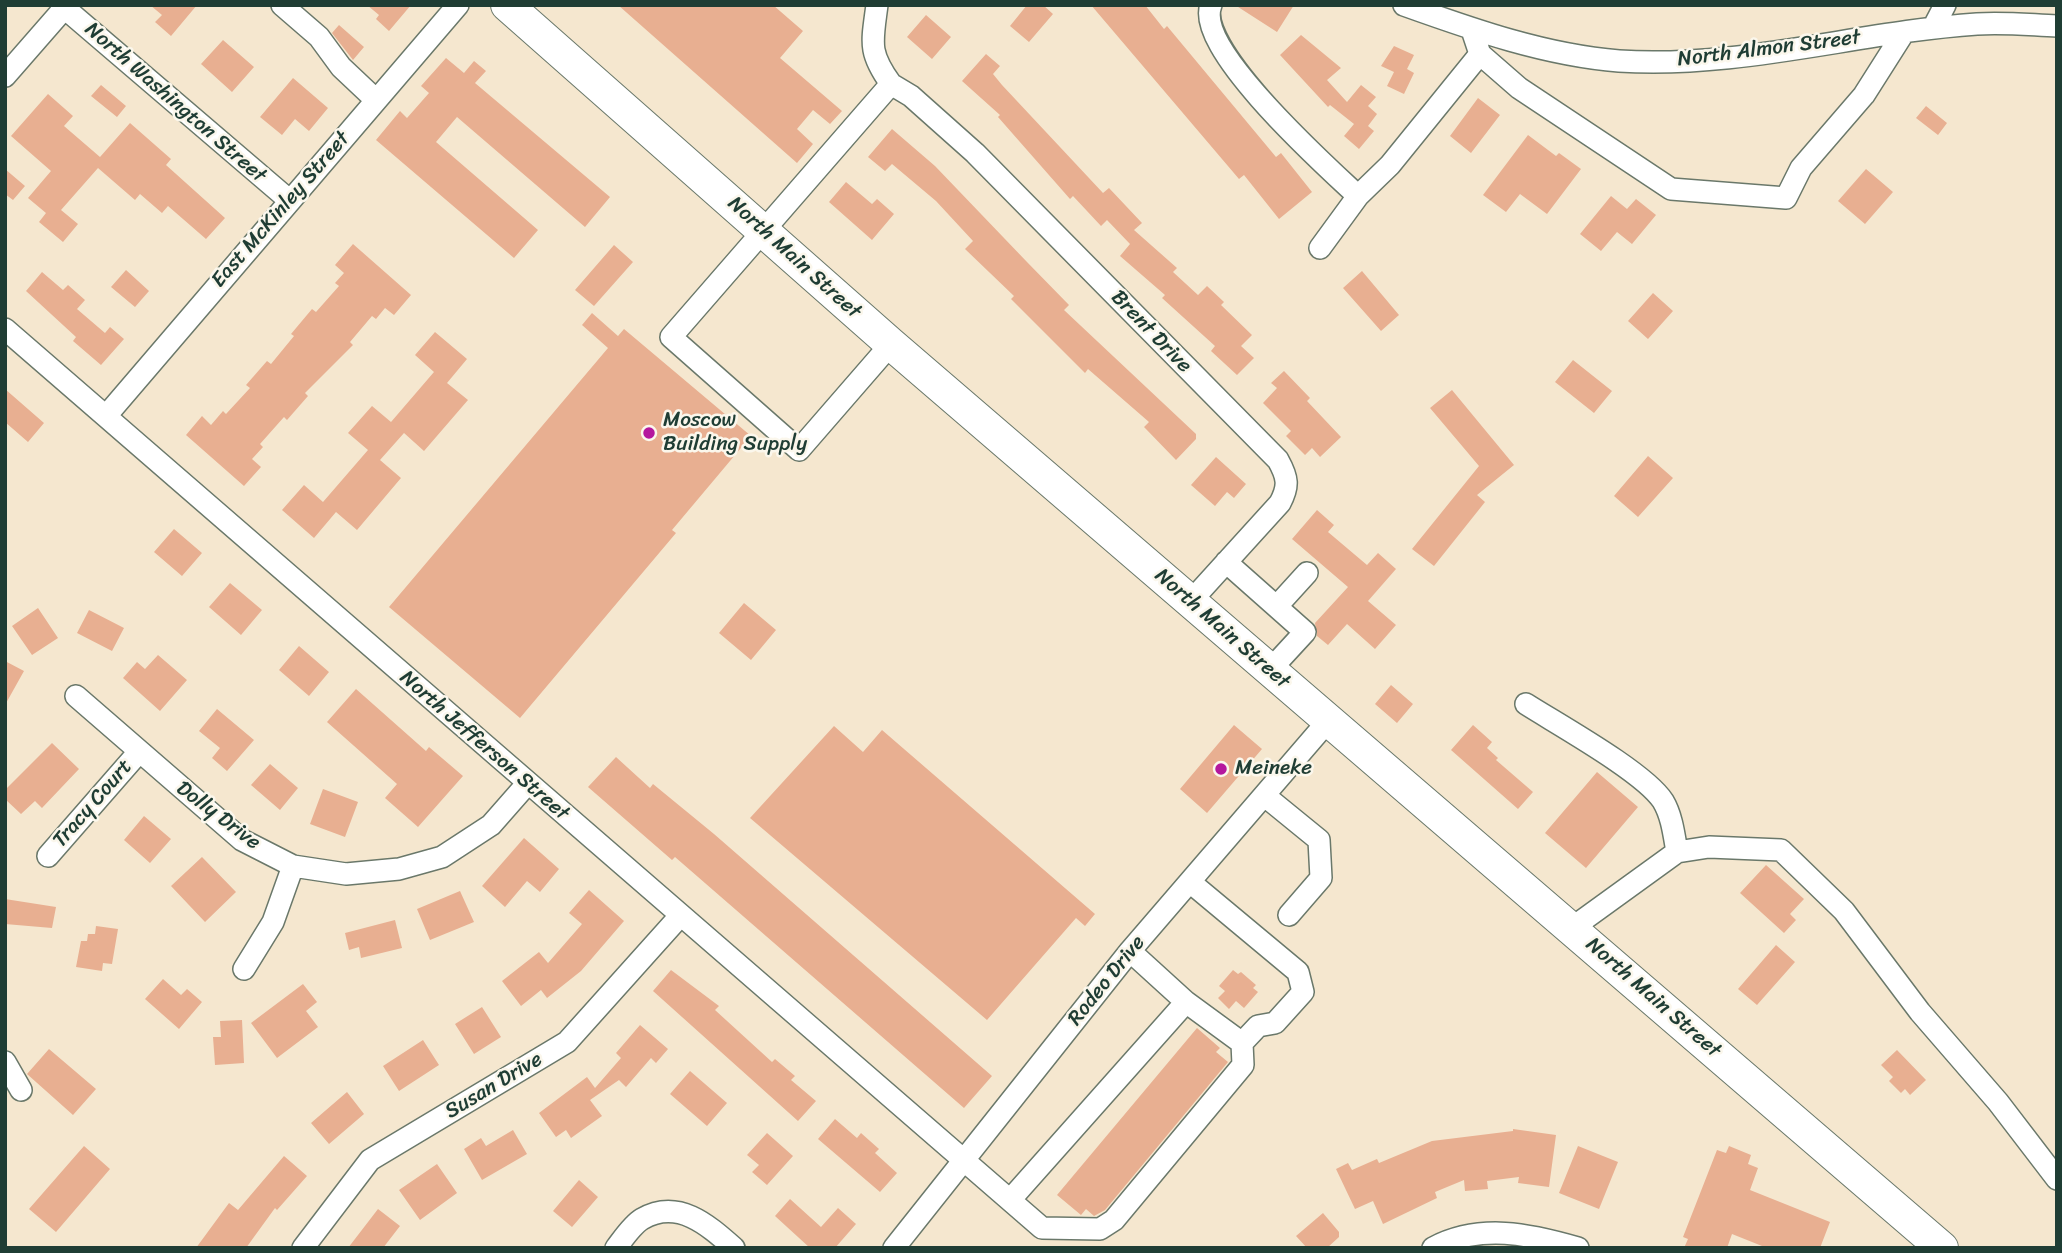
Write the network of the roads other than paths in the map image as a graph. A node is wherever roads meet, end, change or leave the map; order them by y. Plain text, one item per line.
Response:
1 (282, 5) edge
2 (457, 5) edge
3 (507, 5) edge
4 (877, 5) edge
5 (1211, 5) edge
6 (1404, 5) edge
7 (1945, 5) edge
8 (65, 6) edge
9 (2057, 26) edge
10 (1933, 28) junction
11 (1472, 30) junction
12 (1904, 32) junction
13 (1480, 54) junction
14 (5, 76) edge
15 (891, 84) junction
16 (376, 100) junction
17 (1358, 196) junction
18 (289, 200) junction
19 (764, 230) junction
20 (1320, 248) dead end
21 (5, 329) edge
22 (891, 344) junction
23 (106, 416) junction
24 (1226, 562) junction
25 (1307, 573) dead end
26 (1191, 601) junction
27 (1277, 607) junction
28 (1270, 670) junction
29 (76, 696) dead end
30 (1527, 704) dead end
31 (1328, 721) junction
32 (138, 753) junction
33 (527, 784) junction
34 (1265, 796) junction
35 (1677, 852) junction
36 (48, 856) dead end
37 (293, 866) junction
38 (1190, 882) junction
39 (1289, 915) dead end
40 (680, 916) junction
41 (1572, 928) junction
42 (1130, 951) junction
43 (244, 969) dead end
44 (1186, 1002) junction
45 (1242, 1043) junction
46 (5, 1062) edge
47 (21, 1090) dead end
48 (965, 1161) junction
49 (2057, 1179) edge
50 (1010, 1200) junction
51 (303, 1248) edge
52 (615, 1248) edge
53 (734, 1248) edge
54 (894, 1248) edge
55 (1433, 1248) edge
56 (1578, 1248) edge
57 (1942, 1248) edge

1 - 16 street
2 - 16 street, East McKinley Street
3 - 19 highway, North Main Street
4 - 15 street, Brent Drive
5 - 17 street
6 - 11 street, North Almon Street
7 - 10 street
8 - 14 street
8 - 18 street, North Washington Street
9 - 10 street, North Almon Street
10 - 12 street, North Almon Street
11 - 12 street, North Almon Street
11 - 13 street
12 - 13 street
13 - 17 street
15 - 19 street
15 - 24 street, Brent Drive
16 - 18 street, East McKinley Street
17 - 20 street
18 - 23 street, East McKinley Street
19 - 22 highway, North Main Street
19 - 22 street
21 - 23 street, North Jefferson Street
22 - 26 highway, North Main Street
23 - 33 street, North Jefferson Street
24 - 26 street, Brent Drive
24 - 27 street
25 - 27 street
26 - 28 highway, North Main Street
27 - 28 street
28 - 31 highway, North Main Street
29 - 32 street, Dolly Drive
30 - 35 street
31 - 34 street, Rodeo Drive
31 - 41 highway, North Main Street
32 - 36 street, Tracy Court
32 - 37 street, Dolly Drive
33 - 37 street, Dolly Drive
33 - 40 street, North Jefferson Street
34 - 38 street, Rodeo Drive
34 - 39 street
35 - 41 street
35 - 49 street
37 - 43 street
38 - 42 street, Rodeo Drive
38 - 45 street
40 - 48 street, North Jefferson Street
40 - 51 street, Susan Drive
41 - 57 highway, North Main Street
42 - 44 street
42 - 48 street, Rodeo Drive
44 - 45 street
44 - 50 street
45 - 50 street, North Jefferson Street
46 - 47 street
48 - 50 street, North Jefferson Street
48 - 54 street, Rodeo Drive
52 - 53 street
55 - 56 street

